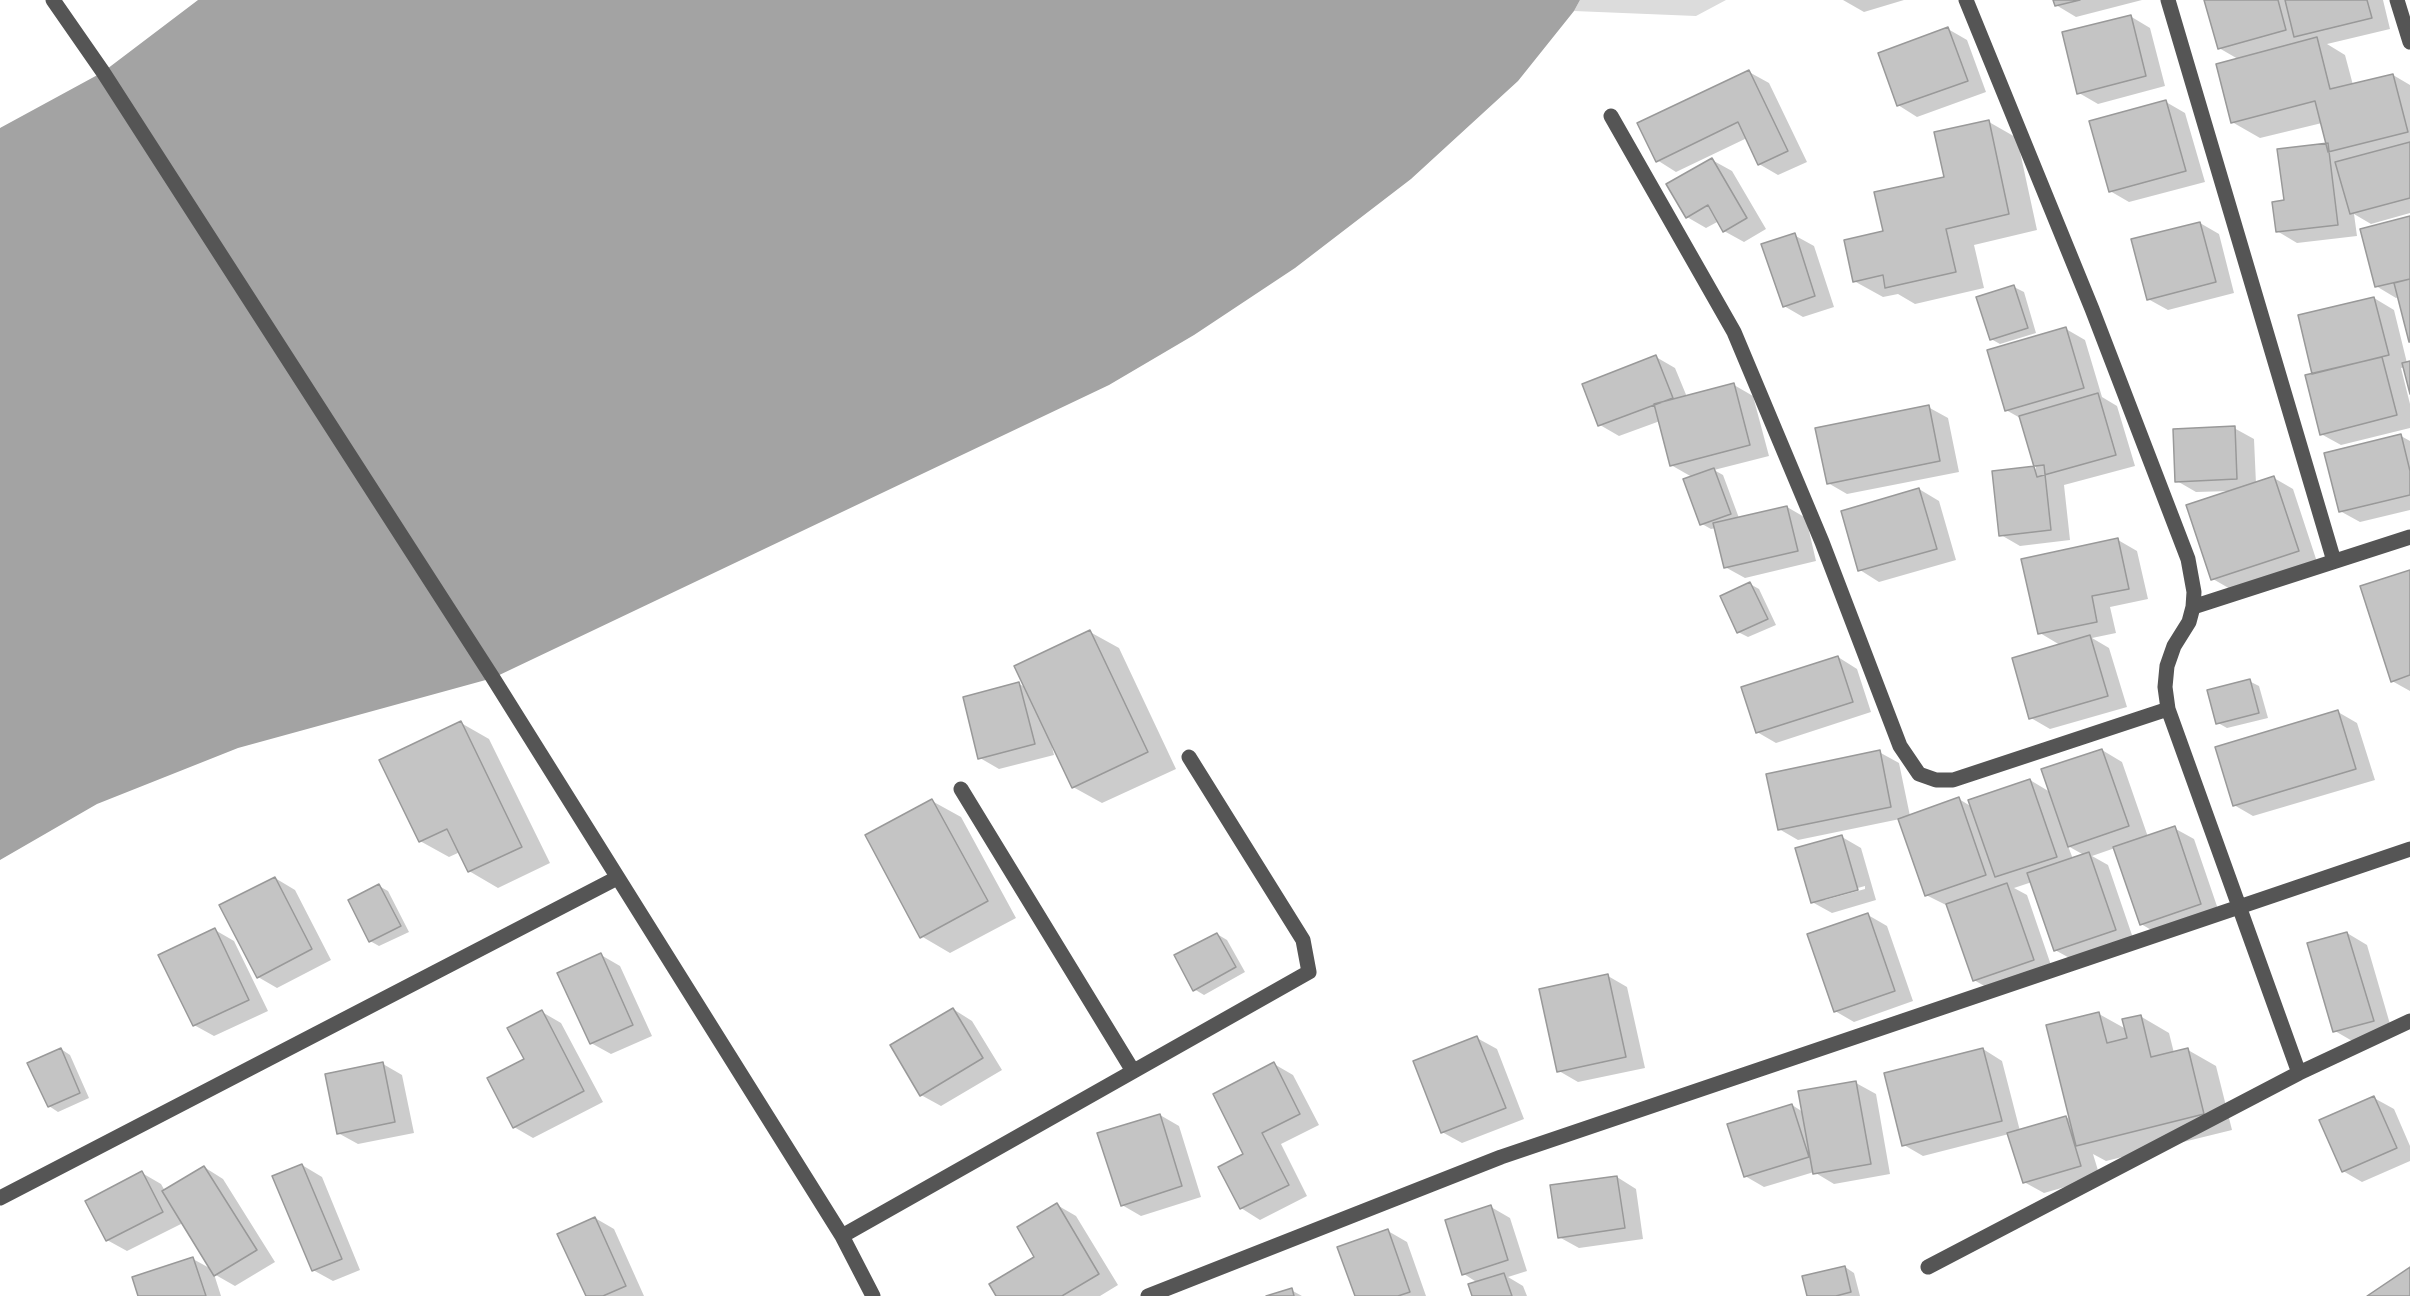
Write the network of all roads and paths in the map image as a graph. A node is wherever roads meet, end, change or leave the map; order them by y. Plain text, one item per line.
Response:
1 (53, 0) edge
2 (1966, 0) edge
3 (2168, 0) edge
4 (2397, 0) edge
5 (2410, 42) edge
6 (1611, 116) dead end
7 (2410, 537) edge
8 (2334, 561) junction
9 (2193, 607) junction
10 (2168, 709) junction
11 (1190, 757) dead end
12 (961, 789) dead end
13 (2410, 849) edge
14 (617, 878) junction
15 (2239, 908) junction
16 (2410, 1021) edge
17 (1133, 1071) junction
18 (2299, 1073) junction
19 (0, 1197) edge
20 (842, 1236) junction
21 (1928, 1267) dead end
22 (873, 1296) edge
23 (1148, 1296) edge

1 - 14 street
2 - 9 street
3 - 8 street
4 - 5 street
6 - 10 street
7 - 8 street
8 - 9 street
9 - 10 street
10 - 15 street
11 - 17 street
12 - 17 street
13 - 15 street
14 - 19 street
14 - 20 street
15 - 18 street
15 - 23 street
16 - 18 street
17 - 20 street
18 - 21 street
20 - 22 street

